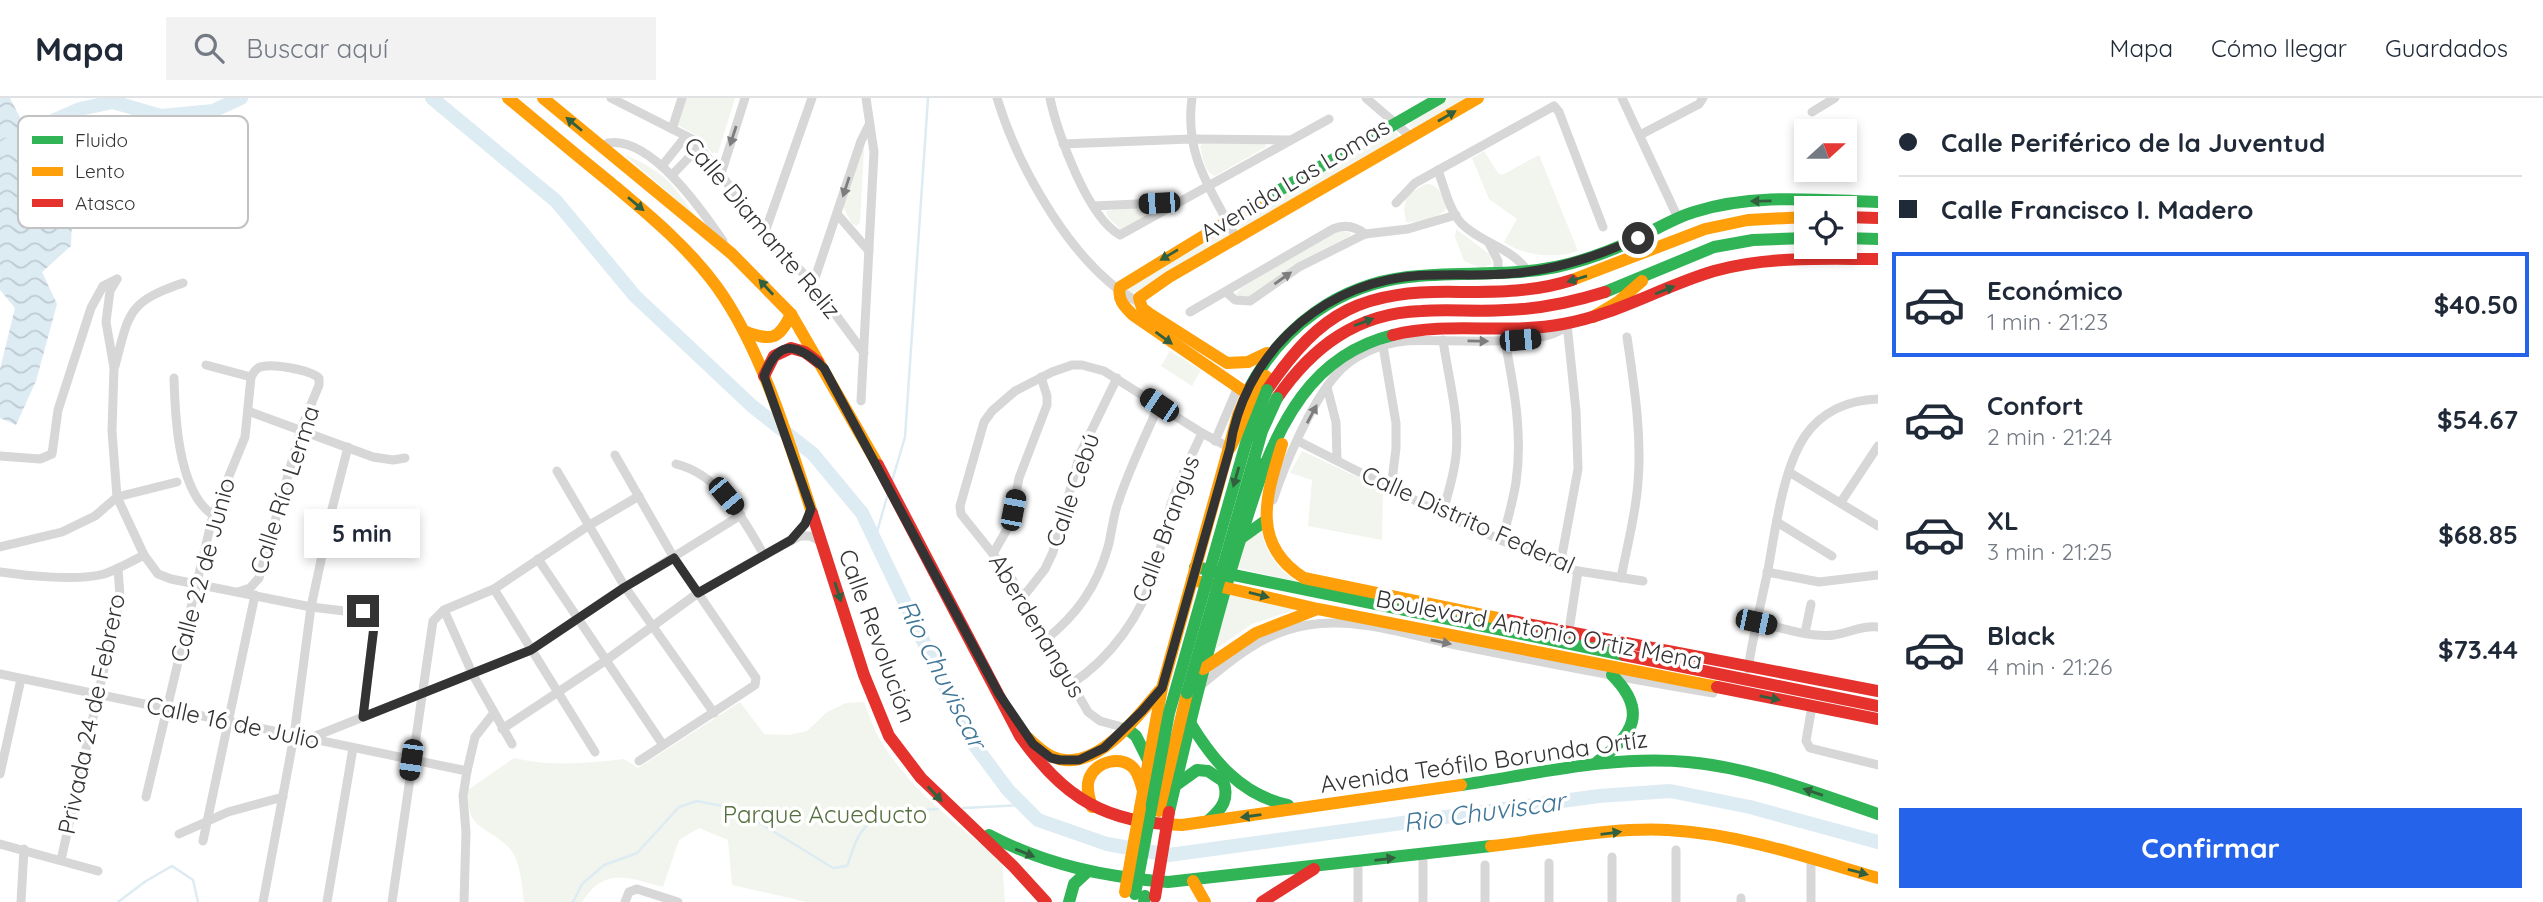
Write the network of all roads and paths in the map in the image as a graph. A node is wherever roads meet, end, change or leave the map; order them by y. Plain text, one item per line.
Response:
1 (508, 98) edge
2 (543, 98) edge
3 (682, 98) edge
4 (745, 98) edge
5 (812, 98) edge
6 (866, 98) edge
7 (997, 98) edge
8 (1051, 98) edge
9 (1192, 98) edge
10 (1366, 98) edge
11 (1440, 98) edge
12 (1478, 98) edge
13 (1622, 98) edge
14 (1703, 98) edge
15 (1835, 98) edge
16 (616, 99) edge
17 (1812, 112) dead end
18 (1329, 119) dead end
19 (870, 123) junction
20 (1396, 124) junction
21 (672, 129) junction
22 (1640, 135) junction
23 (686, 136) junction
24 (1410, 136) junction
25 (1191, 139) junction
26 (1289, 140) junction
27 (1063, 144) junction
28 (699, 147) junction
29 (602, 148) junction
30 (662, 166) junction
31 (1438, 170) junction
32 (721, 174) junction
33 (601, 175) junction
34 (673, 175) junction
35 (1209, 186) junction
36 (1181, 202) junction
37 (1878, 202) edge
38 (1396, 203) dead end
39 (1094, 206) junction
40 (837, 214) junction
41 (1456, 215) junction
42 (1794, 217) edge
43 (1857, 217) edge
44 (1678, 218) junction
45 (1878, 218) edge
46 (1227, 220) junction
47 (1603, 228) dead end
48 (765, 232) junction
49 (1365, 234) junction
50 (1794, 238) edge
51 (1857, 239) edge
52 (1878, 239) edge
53 (1237, 240) junction
54 (1489, 243) junction
55 (869, 251) junction
56 (733, 254) junction
57 (1878, 259) edge
58 (1528, 272) junction
59 (1653, 272) junction
60 (1497, 275) junction
61 (183, 283) dead end
62 (813, 284) junction
63 (1118, 291) junction
64 (1226, 292) junction
65 (1138, 302) junction
66 (1190, 312) dead end
67 (790, 314) junction
68 (1593, 317) junction
69 (1567, 324) junction
70 (744, 331) junction
71 (1628, 337) dead end
72 (1308, 338) junction
73 (1443, 340) junction
74 (1505, 341) junction
75 (1324, 345) junction
76 (1383, 346) junction
77 (1275, 347) junction
78 (864, 353) junction
79 (206, 365) dead end
80 (114, 368) junction
81 (824, 368) junction
82 (764, 376) junction
83 (251, 377) junction
84 (1041, 377) junction
85 (174, 378) dead end
86 (1117, 378) junction
87 (1327, 387) junction
88 (1242, 389) junction
89 (1272, 394) junction
90 (1878, 399) edge
91 (861, 401) dead end
92 (1159, 405) junction
93 (248, 411) junction
94 (1291, 414) junction
95 (301, 429) junction
96 (1202, 433) junction
97 (1215, 441) junction
98 (1298, 441) junction
99 (1878, 446) edge
100 (348, 447) junction
101 (1230, 448) junction
102 (615, 455) dead end
103 (0, 456) edge
104 (405, 458) dead end
105 (1337, 460) junction
106 (676, 464) dead end
107 (557, 471) dead end
108 (1789, 472) junction
109 (177, 482) dead end
110 (1391, 489) junction
111 (639, 496) junction
112 (1252, 496) junction
113 (117, 497) junction
114 (1841, 502) junction
115 (811, 509) junction
116 (1442, 514) junction
117 (213, 515) junction
118 (741, 515) junction
119 (1265, 522) junction
120 (1777, 522) junction
121 (588, 526) junction
122 (1878, 526) edge
123 (1240, 539) junction
124 (791, 540) junction
125 (1502, 541) junction
126 (822, 542) junction
127 (0, 547) edge
128 (994, 552) junction
129 (144, 555) junction
130 (764, 555) junction
131 (1832, 556) dead end
132 (674, 558) junction
133 (538, 559) junction
134 (1560, 566) junction
135 (118, 568) junction
136 (0, 572) edge
137 (1578, 572) junction
138 (1768, 572) junction
139 (1194, 573) junction
140 (1878, 575) edge
141 (1621, 578) junction
142 (1227, 580) junction
143 (1643, 581) dead end
144 (195, 584) junction
145 (625, 587) junction
146 (494, 589) junction
147 (238, 592) junction
148 (698, 593) junction
149 (255, 595) junction
150 (1023, 597) junction
151 (1811, 604) dead end
152 (311, 607) junction
153 (1318, 609) junction
154 (444, 610) junction
155 (578, 619) junction
156 (1470, 619) junction
157 (1756, 622) junction
158 (651, 627) junction
159 (1878, 627) edge
160 (1805, 633) junction
161 (1568, 637) junction
162 (1045, 640) junction
163 (531, 650) junction
164 (605, 661) junction
165 (1203, 669) junction
166 (1748, 671) junction
167 (0, 674) edge
168 (473, 675) junction
169 (1612, 675) junction
170 (21, 679) junction
171 (1071, 684) junction
172 (1162, 688) junction
173 (1192, 690) junction
174 (1878, 691) edge
175 (558, 692) junction
176 (1744, 693) junction
177 (99, 694) junction
178 (999, 694) junction
179 (421, 695) junction
180 (1812, 706) junction
181 (1878, 706) edge
182 (166, 708) junction
183 (713, 713) junction
184 (493, 714) junction
185 (363, 717) junction
186 (1878, 719) edge
187 (228, 721) junction
188 (1189, 721) junction
189 (1126, 728) junction
190 (502, 729) junction
191 (294, 736) junction
192 (308, 739) junction
193 (512, 744) dead end
194 (663, 745) junction
195 (353, 748) junction
196 (595, 752) dead end
197 (411, 760) junction
198 (1148, 760) junction
199 (639, 761) dead end
200 (1878, 765) edge
201 (1591, 766) junction
202 (467, 771) junction
203 (0, 774) edge
204 (1176, 785) junction
205 (1143, 791) junction
206 (146, 797) dead end
207 (282, 797) junction
208 (1332, 804) junction
209 (1092, 807) junction
210 (1164, 812) junction
211 (1878, 814) edge
212 (209, 819) junction
213 (966, 822) junction
214 (1206, 822) junction
215 (179, 834) dead end
216 (203, 841) dead end
217 (0, 844) edge
218 (24, 849) junction
219 (1676, 850) dead end
220 (1423, 855) junction
221 (1612, 857) dead end
222 (61, 860) junction
223 (1811, 860) junction
224 (1358, 862) junction
225 (1549, 863) dead end
226 (1485, 865) dead end
227 (1318, 867) junction
228 (98, 871) dead end
229 (1088, 871) junction
230 (1878, 877) edge
231 (1194, 881) junction
232 (1139, 898) edge
233 (21, 902) edge
234 (263, 902) edge
235 (327, 902) edge
236 (392, 902) edge
237 (464, 902) edge
238 (625, 902) edge
239 (678, 902) edge
240 (1046, 902) edge
241 (1069, 902) edge
242 (1205, 902) edge
243 (1262, 902) edge
244 (1358, 902) edge
245 (1423, 902) edge
246 (1485, 902) edge
247 (1549, 902) edge
248 (1612, 902) edge
249 (1676, 902) edge
250 (1811, 902) edge

1 - 33 main road, Calle Revolución
29 -> 2 main road
3 - 21 street
4 -> 32 street
5 - 48 street
6 - 19 street, Calle Diamante Reliz
7 - 63 street
8 - 27 street
9 - 25 street
10 - 20 street
11 - 20 main road, Avenida Las Lomas
24 -> 12 main road, Avenida Las Lomas
13 - 22 street
14 - 22 street
15 - 17 street
16 - 21 street, Calle Diamante Reliz
18 - 26 street
19 -> 40 street
19 - 55 street, Calle Diamante Reliz
20 - 24 street
20 - 46 main road, Avenida Las Lomas
21 - 23 street, Calle Diamante Reliz
22 - 44 street
23 - 28 street, Calle Diamante Reliz
23 - 30 street
24 - 53 main road, Avenida Las Lomas
25 - 26 street
25 - 27 street
25 - 35 street
26 - 35 street
27 - 39 street
28 - 32 street, Calle Diamante Reliz
28 - 34 street
29 - 30 street
29 - 33 main road
29 - 56 main road
30 - 34 street
31 - 38 street
31 - 41 street
31 - 47 street
32 - 48 street, Calle Diamante Reliz
33 -> 70 main road, Calle Revolución
34 - 56 street
35 - 36 street
35 - 46 street
36 - 39 street
36 - 39 street
37 -> 44 main road
40 - 55 street
40 - 62 street
41 - 49 street
41 - 54 street
42 -> 72 main road
43 - 45 main road
44 - 58 main road
46 - 53 street
46 -> 63 main road, Avenida Las Lomas
48 - 62 street, Calle Diamante Reliz
49 - 64 street
64 -> 49 street
50 - 59 main road
51 - 52 main road
53 - 65 main road, Avenida Las Lomas
54 - 58 street
54 - 60 street
55 - 78 street, Calle Diamante Reliz
67 -> 56 main road
68 -> 57 main road
58 - 60 main road
59 - 68 main road
75 -> 59 main road
60 - 77 main road
61 - 80 street
62 - 78 street, Calle Diamante Reliz
63 - 65 street
63 -> 88 main road
64 - 66 street
65 - 77 main road
67 - 70 main road
67 - 81 main road
68 - 69 main road
69 - 74 street
69 - 94 main road
69 - 134 street
70 - 82 main road, Calle Revolución
71 - 141 street
72 - 89 main road
72 - 101 main road
73 -> 74 street
73 - 76 street
73 - 116 street
74 - 125 street
75 - 89 main road
75 - 112 main road
76 - 87 street
76 - 110 street
77 - 88 main road
78 - 91 street, Calle Diamante Reliz
79 - 83 street
80 - 103 street
80 - 113 street
81 - 82 main road
81 - 178 main road
82 - 115 main road, Calle Revolución
83 - 93 street, Calle 22 de Junio
83 - 95 street, Calle Río Lerma
84 - 86 street
84 - 128 street
84 - 128 street, Aberdenangus
85 - 117 street
86 - 92 street
86 - 150 street, Calle Cebú
98 -> 87 street
87 - 105 street
88 - 97 street
88 - 101 main road
89 - 173 main road, bridge
89 -> 232 main road, bridge
90 - 108 street
92 - 96 street
92 - 162 street
93 - 95 street
93 - 117 street, Calle 22 de Junio
94 - 112 main road
94 - 119 main road
95 - 100 street
95 - 147 street, Calle Río Lerma
96 - 97 street
96 - 171 street, Calle Brangus
97 - 101 street
98 - 105 street, Calle Distrito Federal
98 - 119 street
99 - 114 street
100 - 104 street
100 - 152 street
101 - 139 main road
102 - 111 street
105 - 110 street, Calle Distrito Federal
106 - 118 street
107 - 121 street
108 - 114 street
108 - 120 street
109 - 113 street
110 - 116 street, Calle Distrito Federal
111 - 121 street
111 - 132 street
112 - 123 main road
113 - 127 street
113 - 129 street
114 - 122 street
115 - 124 street
115 - 126 main road, Calle Revolución
116 - 125 street, Calle Distrito Federal
117 - 144 street, Calle 22 de Junio
118 - 130 street
118 - 132 street
119 - 123 main road
119 - 156 main road, Boulevard Antonio Ortiz Mena
120 - 131 street
120 - 138 street
121 - 133 street
121 - 145 street
123 - 142 main road
124 - 126 street
124 - 130 street
125 - 134 street, Calle Distrito Federal
126 -> 213 main road, Calle Revolución
128 - 150 street, Aberdenangus
129 - 135 street
129 - 144 street
130 - 148 street
132 - 145 street
132 - 148 street
133 - 146 street
133 - 155 street
134 - 137 street, Calle Distrito Federal
135 - 136 street
135 - 177 street, Privada 24 de Febrero
137 - 141 street, Calle Distrito Federal
137 - 161 street
138 - 140 street
138 - 157 street
139 - 142 main road, Boulevard Antonio Ortiz Mena
139 - 172 main road
141 - 143 street, Calle Distrito Federal
142 -> 153 main road, Boulevard Antonio Ortiz Mena
142 - 156 main road, Boulevard Antonio Ortiz Mena
142 - 165 main road
144 - 147 street
144 - 182 street, Calle 22 de Junio
145 - 155 street
145 - 158 street
146 - 154 street
146 - 163 street
147 - 149 street
148 - 158 street
148 - 183 street
149 - 152 street
149 - 187 street, Calle Río Lerma
150 - 162 street, Aberdenangus
151 - 160 street
152 - 185 street
152 - 191 street
153 - 165 main road
153 - 176 main road, Boulevard Antonio Ortiz Mena
154 - 168 street
154 - 179 street
155 - 163 street
155 - 164 street
156 - 161 main road, Boulevard Antonio Ortiz Mena
157 - 160 street
157 - 166 street
158 - 164 street
158 - 183 street
159 - 160 street
161 - 166 main road, Boulevard Antonio Ortiz Mena
162 - 171 street, Aberdenangus
163 - 168 street
163 - 175 street
164 - 175 street
164 - 194 street
165 - 173 main road
166 - 174 main road, Boulevard Antonio Ortiz Mena
166 - 176 street
166 - 181 main road, Boulevard Antonio Ortiz Mena
167 - 170 street, Calle 16 de Julio
168 - 179 street
168 - 184 street
173 -> 169 street
169 - 176 street
169 - 201 main road
170 - 177 street, Calle 16 de Julio
170 - 203 street
171 - 189 street, Aberdenangus
172 - 189 main road
172 - 198 main road
173 - 188 main road
173 - 210 main road
175 - 190 street
175 - 196 street
176 -> 180 main road, Boulevard Antonio Ortiz Mena
177 - 182 street, Calle 16 de Julio
177 - 222 street, Privada 24 de Febrero
178 - 189 main road
178 - 209 main road, Avenida Teófilo Borunda Ortíz
179 - 185 street
179 - 197 street
180 - 186 main road, Boulevard Antonio Ortiz Mena
180 - 200 street
182 - 187 street, Calle 16 de Julio
182 - 206 street, Calle 22 de Junio
183 - 194 street
184 - 190 street
184 - 202 street
185 - 192 street
187 - 191 street, Calle 16 de Julio
187 - 212 street, Calle Río Lerma
188 - 204 main road
188 - 208 main road
189 - 198 main road
190 - 193 street
191 - 192 street, Calle 16 de Julio
191 - 207 street
192 - 195 street, Calle 16 de Julio
194 - 199 street
195 - 197 street, Calle 16 de Julio
195 - 235 street
197 - 202 street, Calle 16 de Julio
197 - 236 street
198 - 205 main road
201 - 208 main road, Avenida Teófilo Borunda Ortíz
211 -> 201 main road, Avenida Teófilo Borunda Ortíz
202 - 237 street
204 - 210 main road
204 - 214 main road
205 - 209 main road
205 - 232 main road, bridge
207 - 212 street
207 - 234 street
208 -> 214 main road, Avenida Teófilo Borunda Ortíz
209 - 214 main road, Avenida Teófilo Borunda Ortíz
210 - 232 main road
212 - 215 street
212 - 216 street, Calle Río Lerma
213 -> 229 main road
213 - 240 main road
217 - 218 street
218 - 222 street
218 - 233 street
219 - 249 street
220 -> 223 main road
224 -> 220 main road
220 - 245 street
221 - 248 street
222 - 228 street
223 -> 230 main road
223 - 250 street
224 - 227 main road
224 - 244 street
225 - 247 street
226 - 246 street
227 - 231 main road
227 - 243 main road
229 - 231 main road
229 - 241 main road
231 - 242 main road
238 - 239 street

